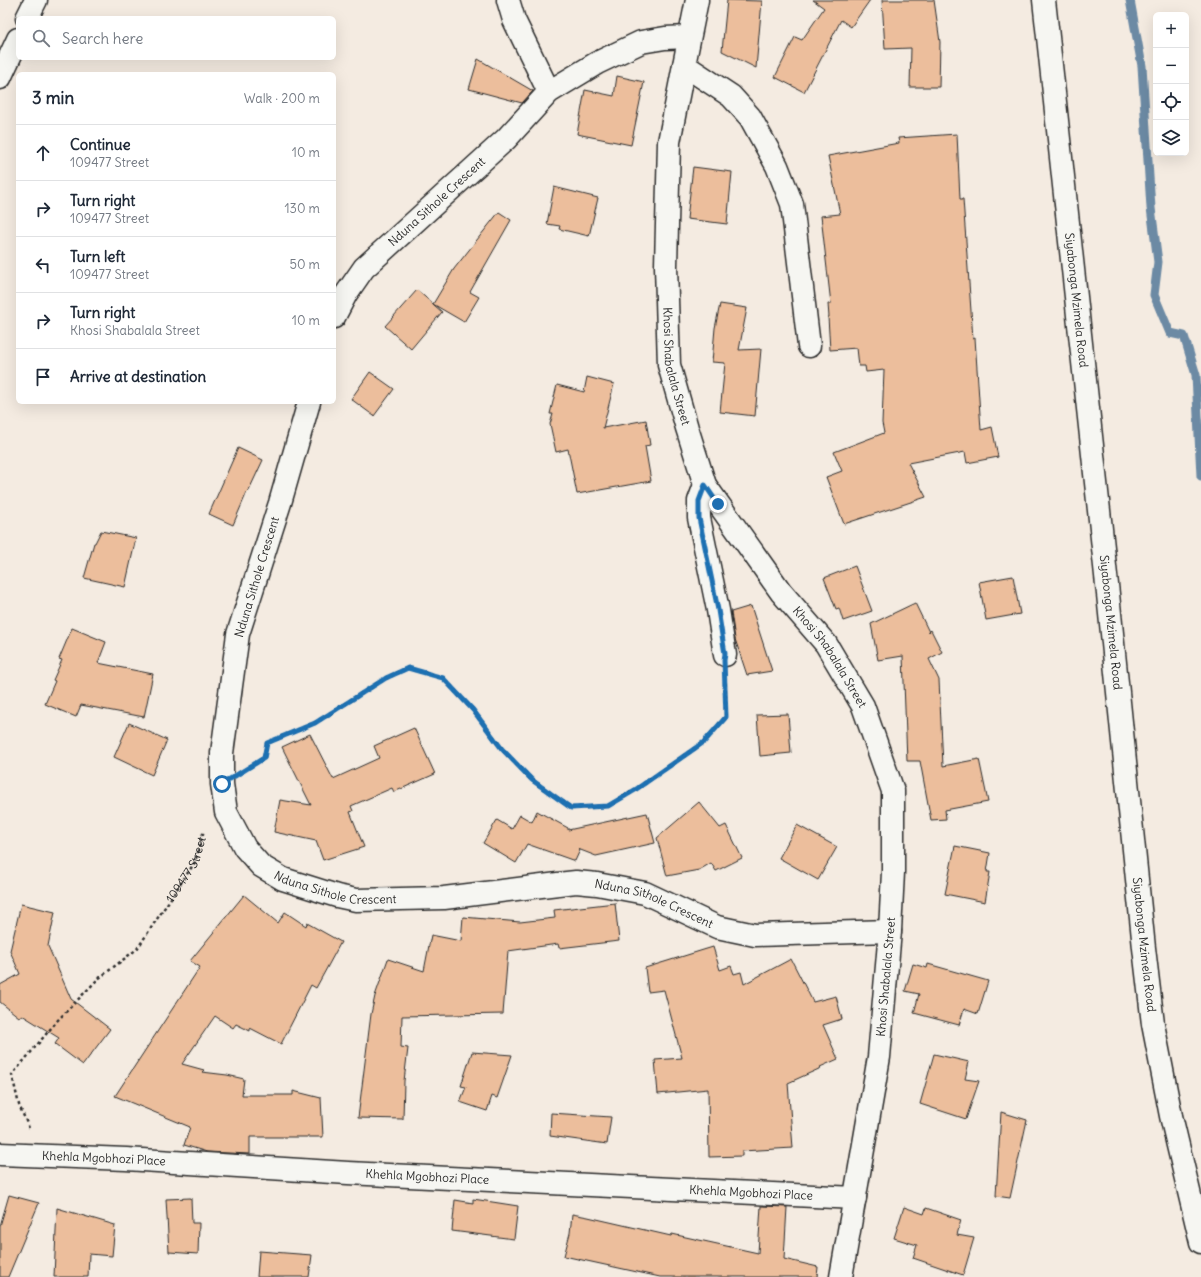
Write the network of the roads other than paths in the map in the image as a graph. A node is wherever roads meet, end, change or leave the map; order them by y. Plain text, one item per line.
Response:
1 (36, 0) edge
2 (508, 0) edge
3 (697, 0) edge
4 (1044, 0) edge
5 (28, 16) edge
6 (689, 37) junction
7 (16, 43) edge
8 (684, 65) junction
9 (0, 78) edge
10 (549, 92) junction
11 (336, 313) edge
12 (809, 346) dead end
13 (308, 404) edge
14 (705, 485) junction
15 (725, 654) road end
16 (890, 931) junction
17 (0, 1154) edge
18 (855, 1198) junction
19 (1201, 1242) edge
20 (841, 1277) edge

1 - 5 street
2 - 10 street
3 - 6 street, Khosi Shabalala Street
4 - 19 street, Siyabonga Mzimela Road
6 - 8 street, Khosi Shabalala Street
6 - 10 street, Nduna Sithole Crescent
7 - 9 street
8 - 12 street
8 - 14 street, Khosi Shabalala Street
10 - 11 street, Nduna Sithole Crescent
13 - 16 street, Nduna Sithole Crescent
14 - 15 street
14 - 16 street, Khosi Shabalala Street
16 - 18 street, Khosi Shabalala Street
17 - 18 street, Khehla Mgobhozi Place
18 - 20 street, Khosi Shabalala Street

